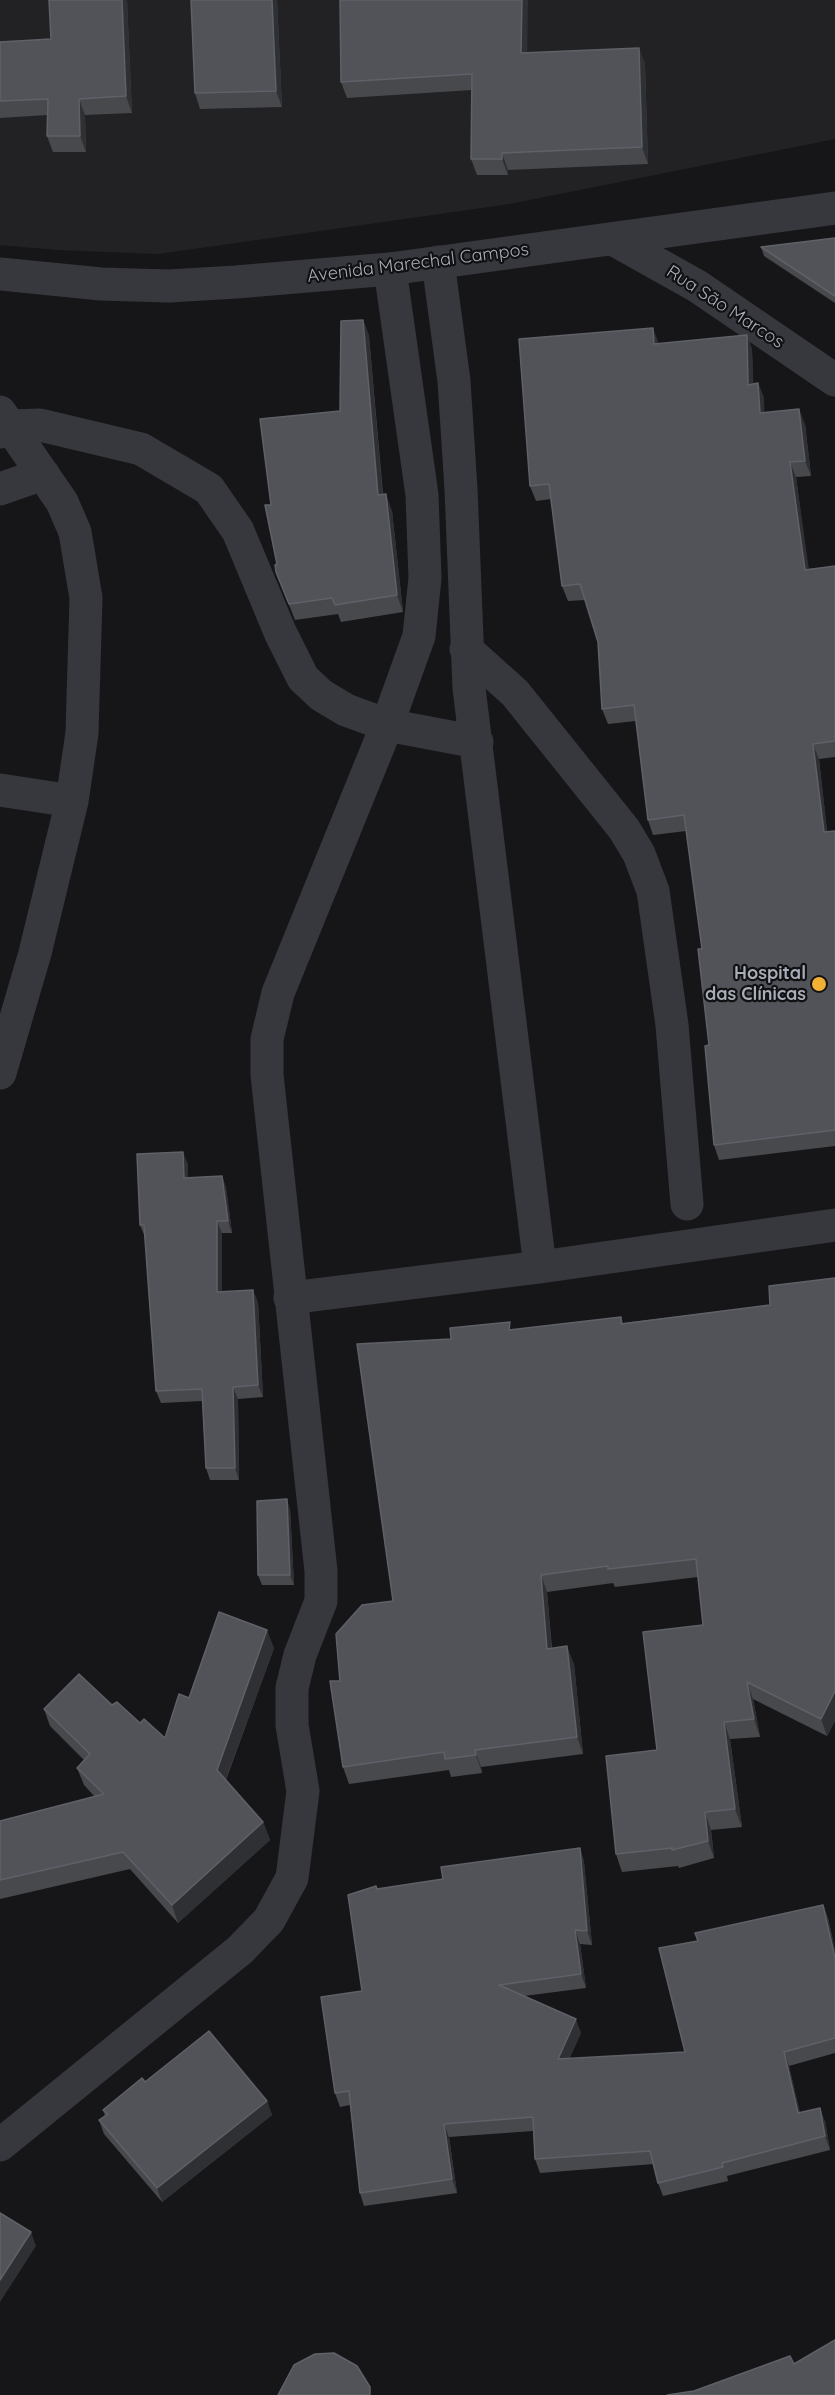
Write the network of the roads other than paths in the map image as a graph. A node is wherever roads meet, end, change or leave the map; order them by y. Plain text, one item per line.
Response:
1 (835, 208) edge
2 (613, 239) junction
3 (438, 262) junction
4 (390, 269) junction
5 (0, 274) edge
6 (835, 380) edge
7 (3, 423) edge
8 (43, 474) junction
9 (0, 489) edge
10 (466, 649) junction
11 (387, 725) junction
12 (477, 742) junction
13 (0, 790) edge
14 (72, 801) junction
15 (0, 1073) edge
16 (687, 1204) dead end
17 (835, 1226) edge
18 (540, 1267) junction
19 (290, 1298) junction
20 (0, 2145) edge

1 - 2 street, Avenida Marechal Campos
2 - 3 street, Avenida Marechal Campos
2 - 6 street, Rua São Marcos
3 - 4 street, Avenida Marechal Campos
3 - 10 street
4 - 5 street, Avenida Marechal Campos
4 - 11 street
7 - 8 street
7 - 11 street
8 - 9 street
8 - 14 street
10 - 12 street
10 - 16 street
11 - 12 street
11 - 19 street
12 - 18 street
13 - 14 street
14 - 15 street
17 - 18 street
18 - 19 street
19 - 20 street

